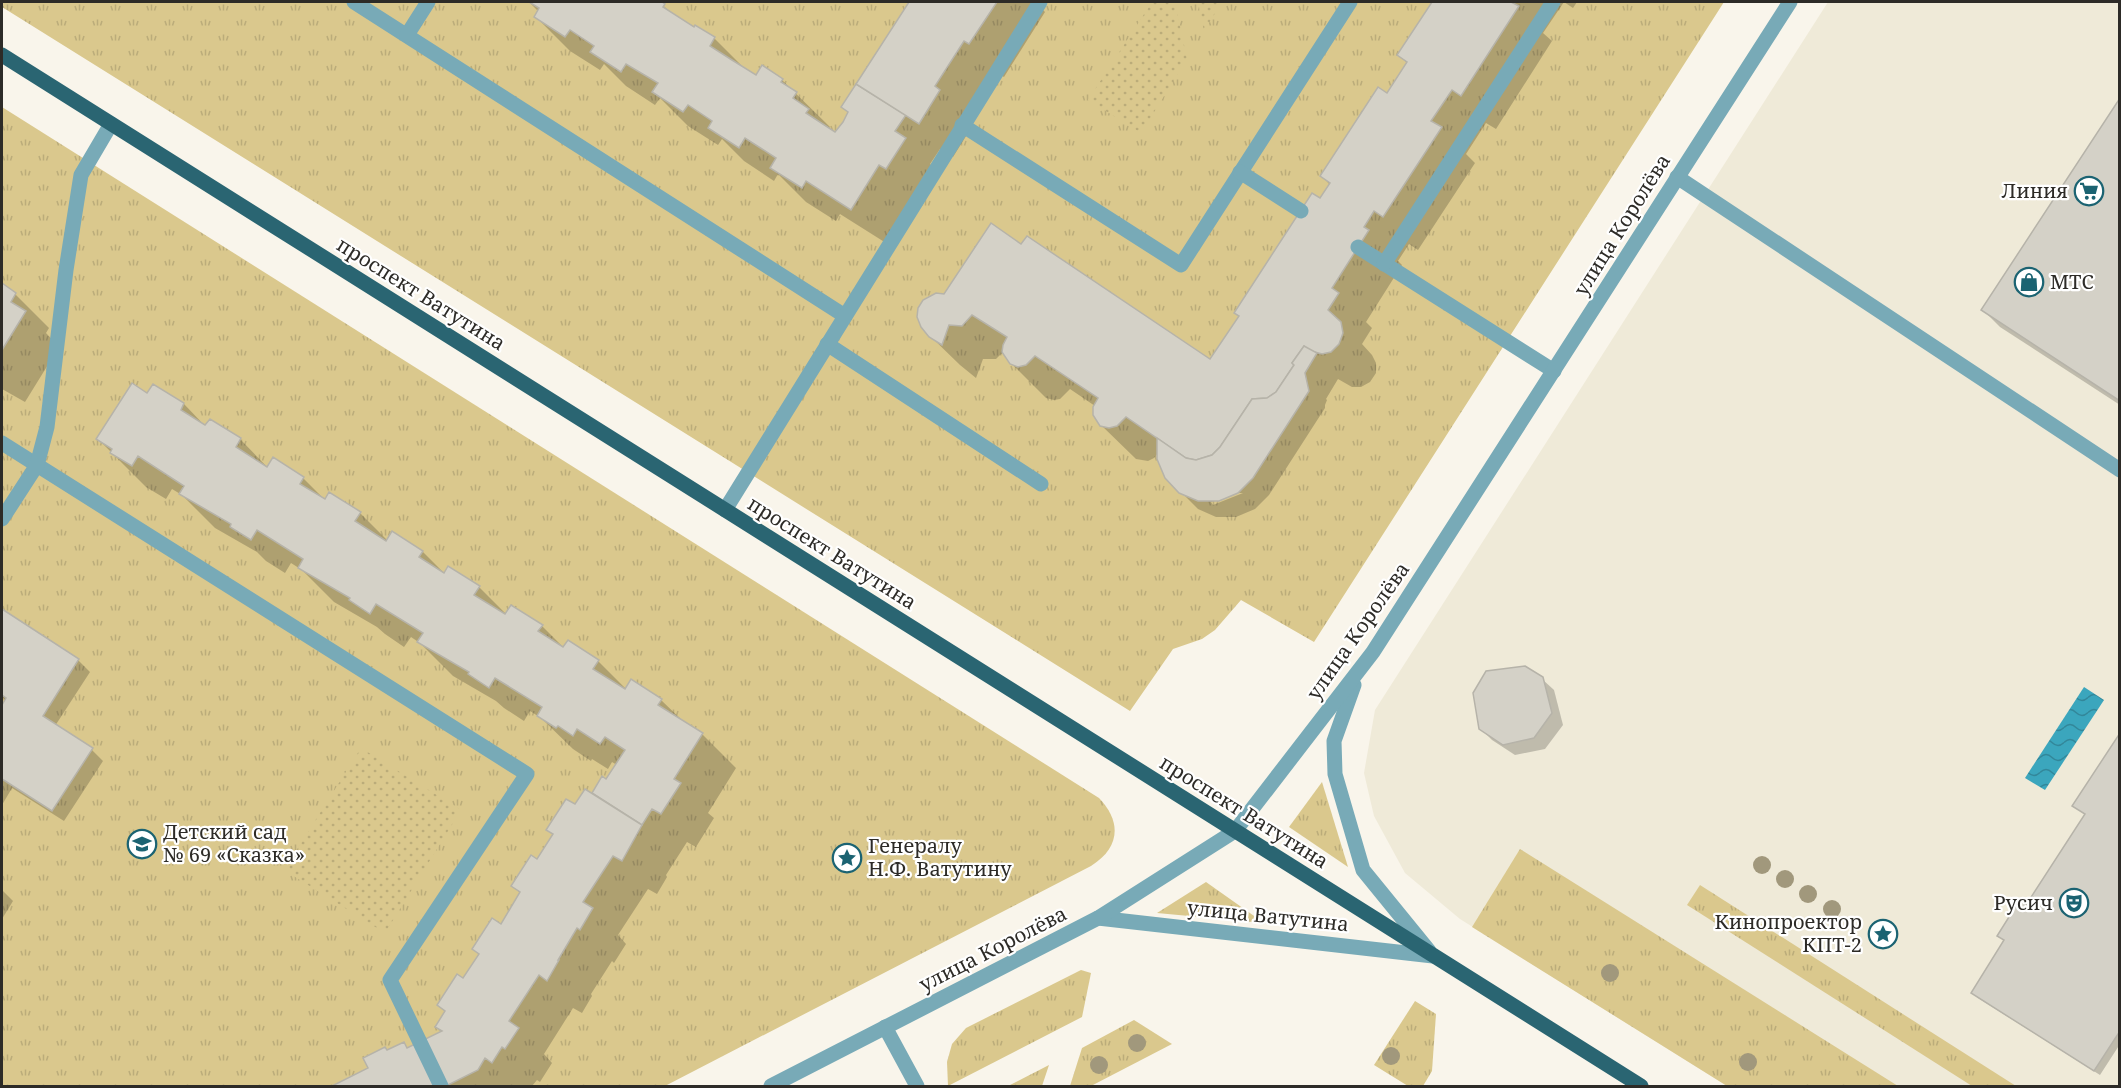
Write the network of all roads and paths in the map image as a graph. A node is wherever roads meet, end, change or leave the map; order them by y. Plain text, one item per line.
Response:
1 (354, 2) edge
2 (428, 2) edge
3 (1040, 2) edge
4 (1350, 2) edge
5 (1553, 2) edge
6 (1790, 2) edge
7 (407, 35) junction
8 (2, 55) edge
9 (111, 124) junction
10 (962, 125) junction
11 (1240, 172) junction
12 (1677, 177) junction
13 (1301, 211) dead end
14 (1358, 247) dead end
15 (1384, 264) junction
16 (844, 316) junction
17 (827, 344) junction
18 (1554, 371) junction
19 (2, 443) edge
20 (37, 465) junction
21 (2120, 470) edge
22 (1041, 484) dead end
23 (725, 510) junction
24 (2, 519) edge
25 (1358, 673) junction
26 (1235, 831) junction
27 (1098, 918) junction
28 (1433, 956) junction
29 (885, 1027) junction
30 (441, 1086) edge
31 (771, 1086) edge
32 (917, 1086) edge
33 (1641, 1086) edge

1 - 7 street
2 - 7 street
3 - 10 street
4 - 11 street
5 - 15 street
6 - 12 street, улица Королёва
7 - 16 street
8 - 9 main road, проспект Ватутина
9 - 20 street
9 - 23 main road, проспект Ватутина
10 - 11 street
10 - 16 street
11 - 13 street
12 - 18 street, улица Королёва
12 - 21 street
14 - 15 street
15 - 18 street
16 - 17 street
17 - 22 street
17 - 23 street
18 - 25 street, улица Королёва
19 - 20 street
20 - 24 street
20 - 30 street
23 - 26 main road, проспект Ватутина
25 - 26 street, улица Королёва
25 - 28 street
26 - 27 street, улица Королёва
26 - 28 main road, проспект Ватутина
27 - 28 street, улица Ватутина
27 - 29 street, улица Королёва
28 - 33 main road, проспект Ватутина
29 - 31 street, улица Королёва
29 - 32 street

